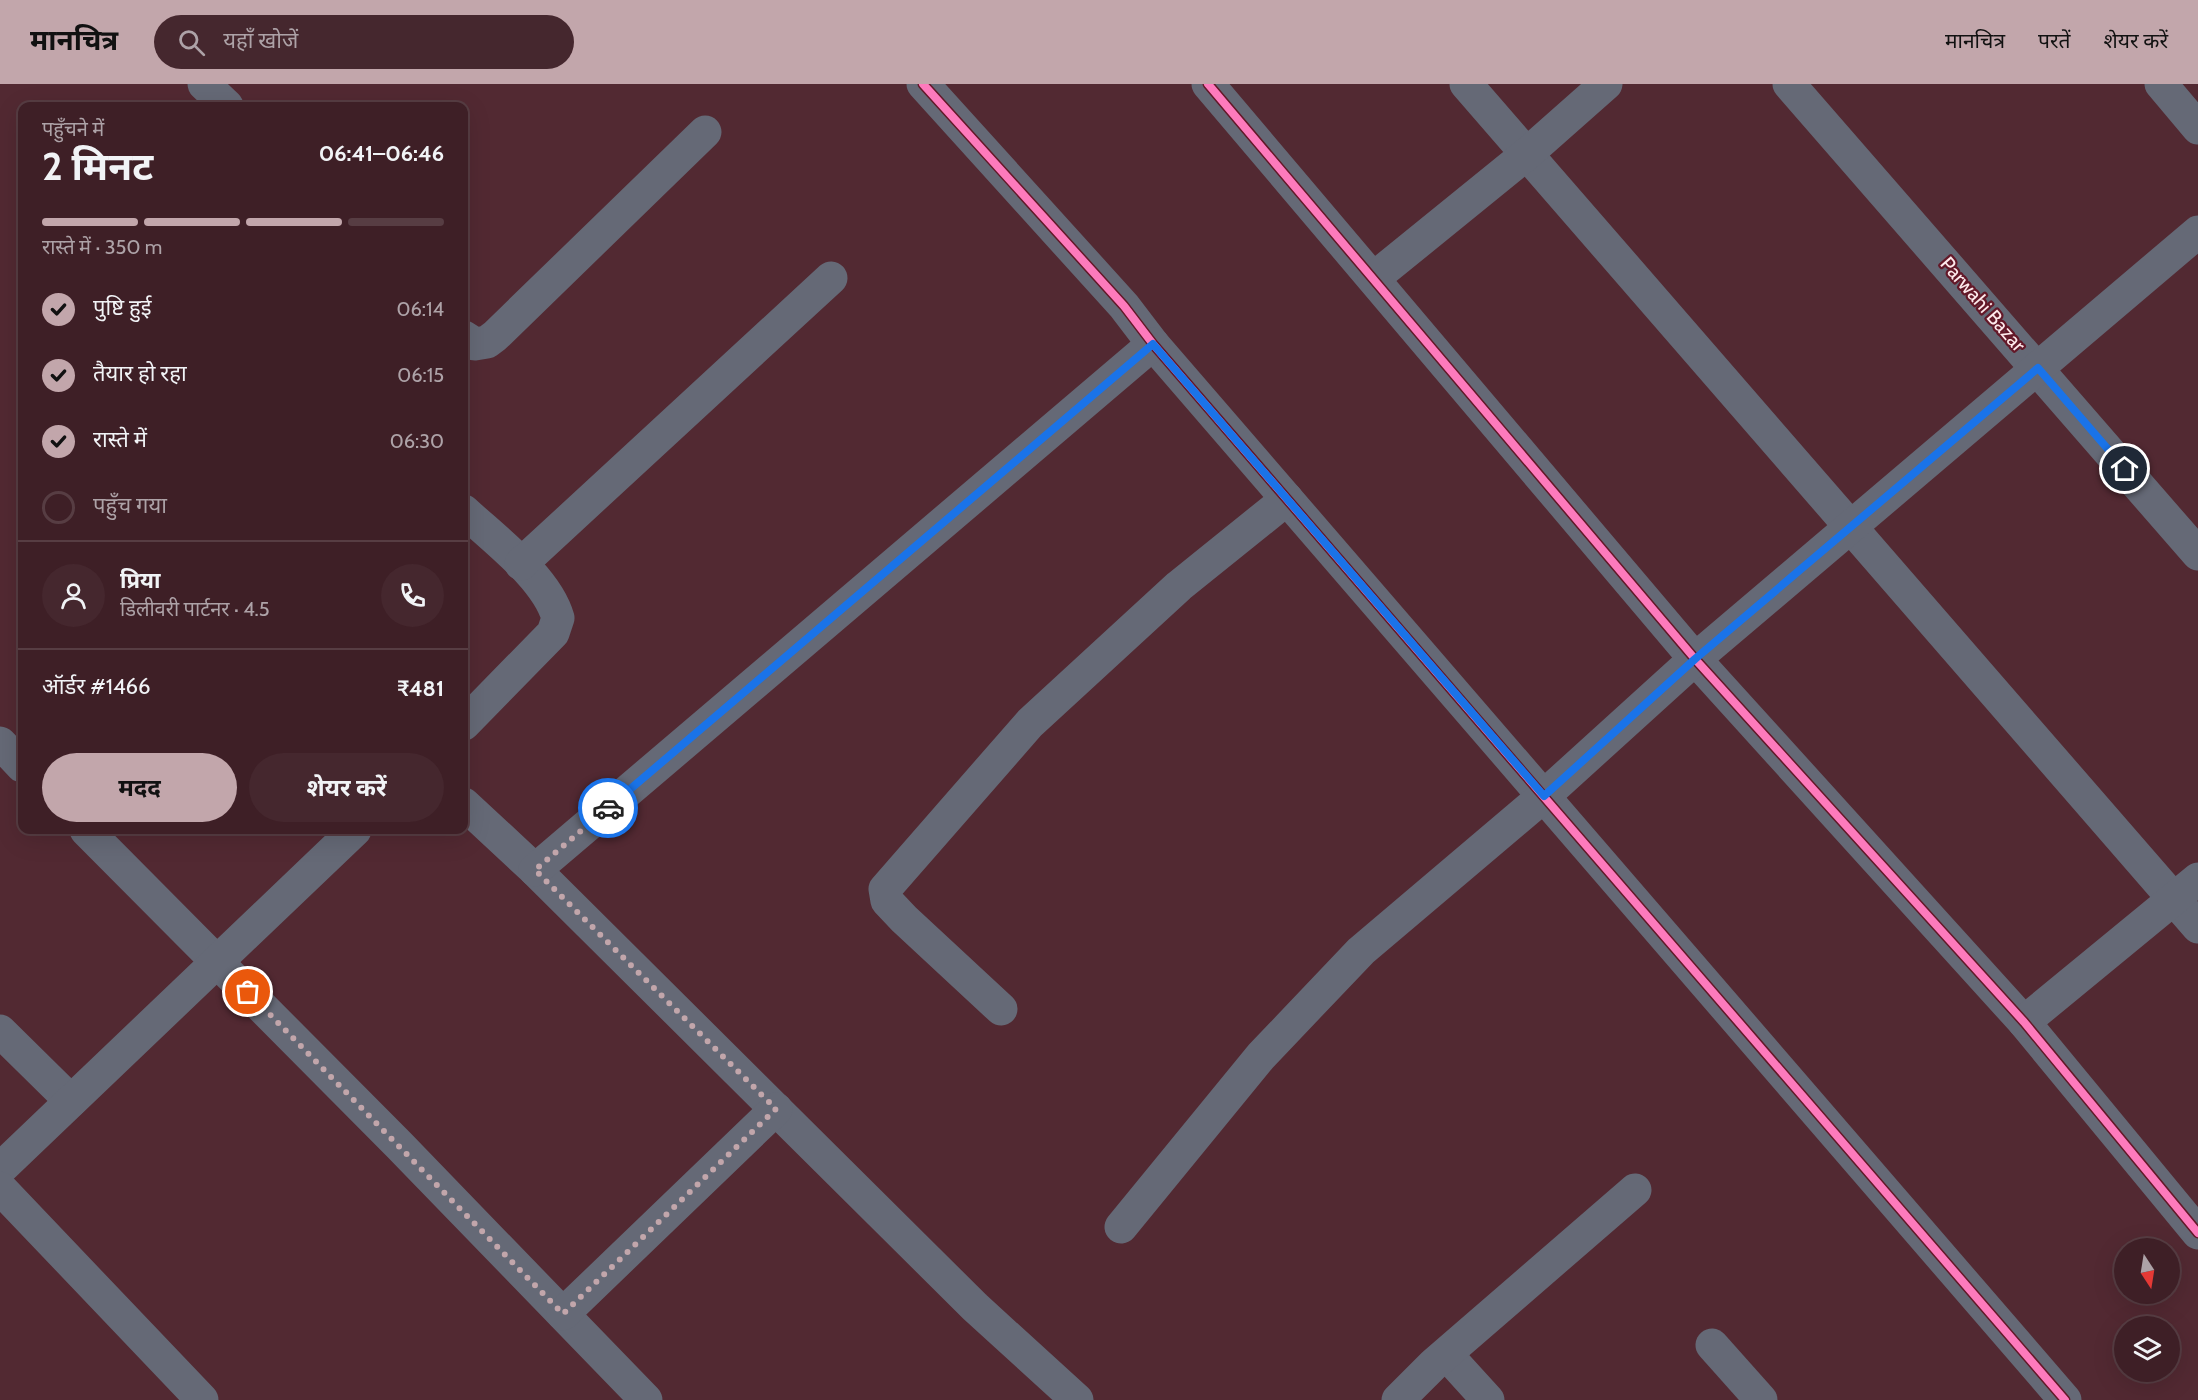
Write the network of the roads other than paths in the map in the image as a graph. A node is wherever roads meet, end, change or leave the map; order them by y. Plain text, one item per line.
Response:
1 (204, 84) edge
2 (923, 84) edge
3 (1208, 84) edge
4 (1466, 84) edge
5 (1606, 84) edge
6 (1789, 84) edge
7 (2161, 84) edge
8 (222, 102) edge
9 (2198, 128) edge
10 (705, 132) dead end
11 (1528, 153) junction
12 (2198, 232) edge
13 (831, 278) dead end
14 (1374, 278) junction
15 (468, 340) edge
16 (1153, 344) junction
17 (2038, 368) junction
18 (1287, 499) junction
19 (468, 515) edge
20 (1851, 526) junction
21 (2198, 554) edge
22 (521, 564) junction
23 (1695, 659) junction
24 (468, 720) edge
25 (0, 743) edge
26 (18, 762) edge
27 (1544, 796) junction
28 (468, 808) edge
29 (90, 834) edge
30 (350, 834) edge
31 (535, 870) junction
32 (2186, 889) edge
33 (2198, 927) edge
34 (216, 960) junction
35 (1001, 1009) dead end
36 (2024, 1022) junction
37 (0, 1031) edge
38 (71, 1101) junction
39 (776, 1109) junction
40 (0, 1168) edge
41 (0, 1188) edge
42 (1635, 1190) dead end
43 (1121, 1227) dead end
44 (2198, 1233) edge
45 (563, 1314) junction
46 (1712, 1345) dead end
47 (1447, 1355) junction
48 (202, 1400) edge
49 (646, 1400) edge
50 (1077, 1400) edge
51 (1398, 1400) edge
52 (1488, 1400) edge
53 (1761, 1400) edge
54 (2066, 1400) edge

1 - 8 street
2 - 16 street
3 - 14 street
4 - 11 street
5 - 11 street
6 - 17 street, Parwahi Bazar
7 - 9 street
10 - 15 street
11 - 14 street
11 - 20 street
12 - 17 street
13 - 22 street
14 - 23 street
16 - 18 street
16 - 31 street
17 - 20 street
17 - 21 street, Parwahi Bazar
18 - 27 street
18 - 35 street
19 - 22 street
20 - 23 street
20 - 32 street
22 - 24 street
23 - 27 street
23 - 36 street
25 - 26 street
27 - 43 street
27 - 54 street
28 - 31 street
29 - 34 street
30 - 34 street
31 - 39 street
32 - 33 street
32 - 36 street
34 - 38 street
34 - 45 street
36 - 44 street
37 - 38 street
38 - 40 street
39 - 45 street
39 - 50 street
41 - 48 street
42 - 47 street
45 - 49 street
46 - 53 street
47 - 51 street
47 - 52 street

